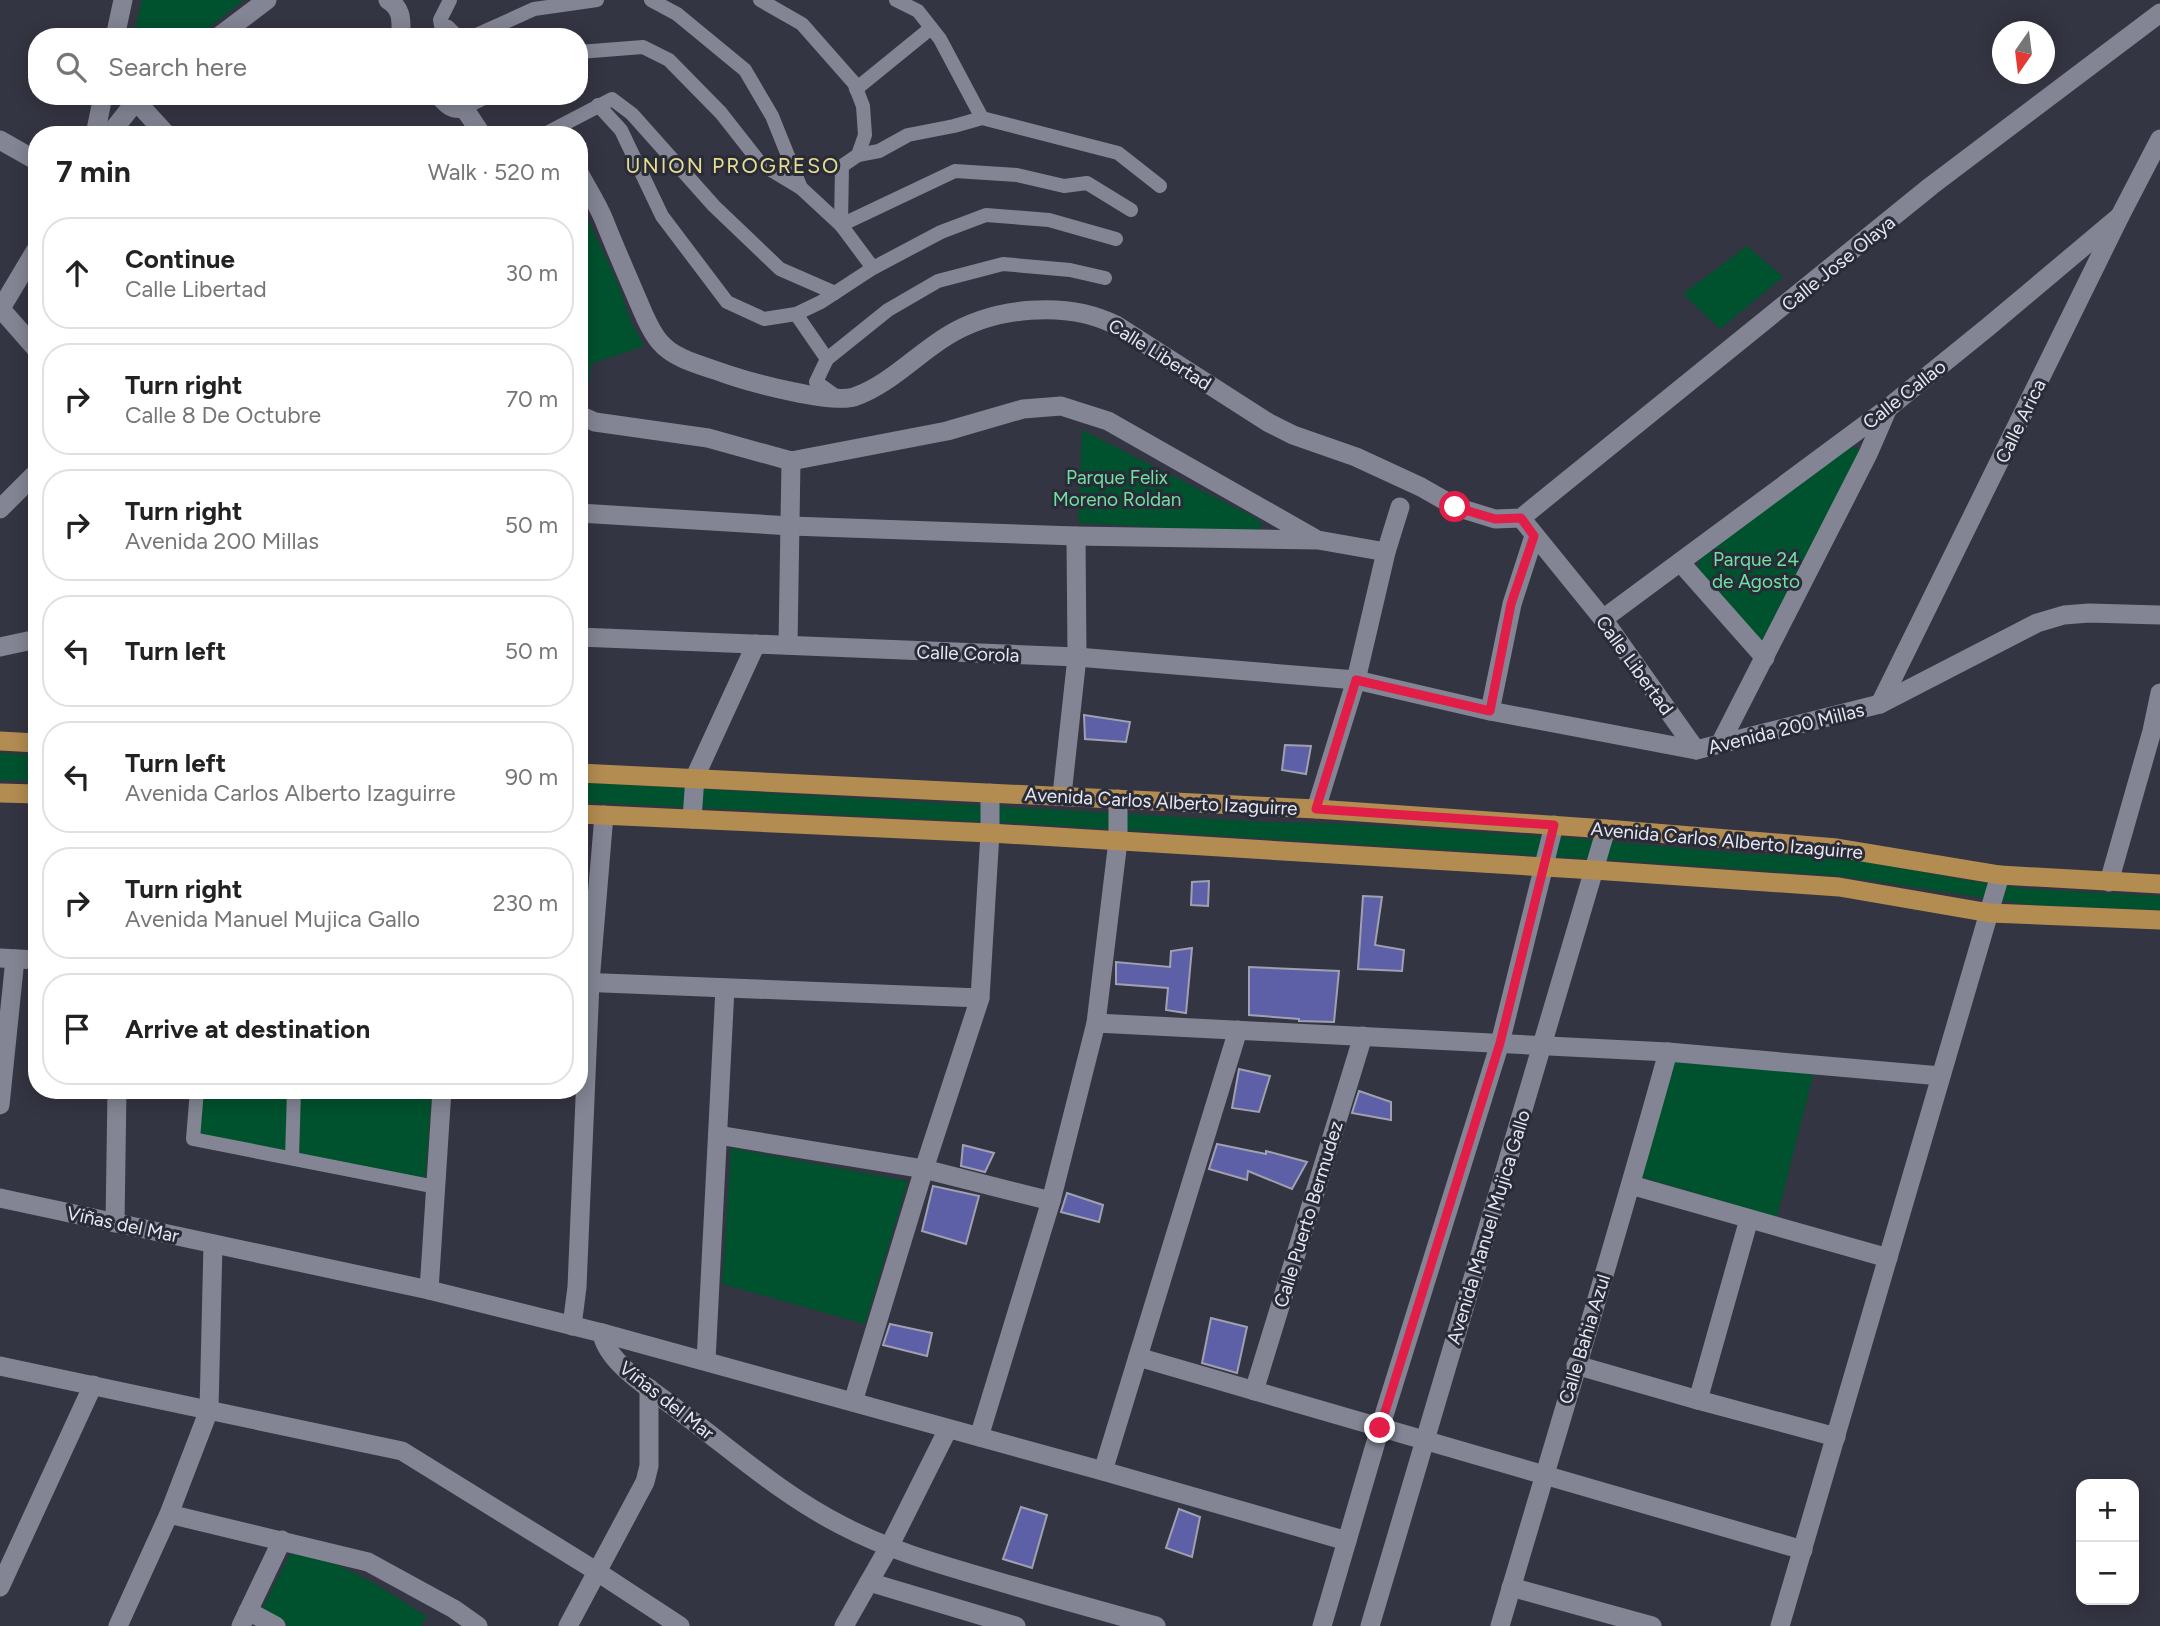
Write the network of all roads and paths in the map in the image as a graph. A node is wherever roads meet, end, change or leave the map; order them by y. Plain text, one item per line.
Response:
1 (123, 0) edge
2 (267, 0) edge
3 (450, 0) edge
4 (597, 0) edge
5 (651, 0) edge
6 (760, 0) edge
7 (896, 0) edge
8 (394, 1) edge
9 (2160, 13) edge
10 (118, 28) edge
11 (230, 28) edge
12 (401, 28) edge
13 (441, 28) edge
14 (492, 28) edge
15 (931, 28) junction
16 (588, 51) edge
17 (856, 89) junction
18 (101, 105) edge
19 (132, 105) edge
20 (143, 105) edge
21 (447, 105) edge
22 (470, 105) edge
23 (598, 105) junction
24 (464, 108) junction
25 (982, 118) junction
26 (97, 126) edge
27 (115, 126) edge
28 (160, 126) edge
29 (476, 126) edge
30 (560, 126) edge
31 (2160, 139) edge
32 (0, 140) edge
33 (858, 155) junction
34 (28, 156) edge
35 (1160, 186) dead end
36 (801, 188) junction
37 (588, 189) edge
38 (1130, 210) dead end
39 (2120, 216) junction
40 (841, 225) junction
41 (1116, 239) dead end
42 (2067, 261) junction
43 (28, 263) edge
44 (873, 268) junction
45 (1105, 278) dead end
46 (2090, 278) junction
47 (835, 293) junction
48 (0, 309) edge
49 (796, 314) junction
50 (28, 340) edge
51 (827, 359) junction
52 (837, 397) junction
53 (1888, 408) junction
54 (588, 419) edge
55 (791, 461) junction
56 (28, 481) edge
57 (1400, 507) dead end
58 (0, 509) edge
59 (588, 514) edge
60 (1521, 518) junction
61 (791, 526) junction
62 (1076, 536) junction
63 (1534, 536) junction
64 (1318, 540) junction
65 (1386, 552) junction
66 (1680, 562) junction
67 (2160, 615) edge
68 (1603, 619) junction
69 (588, 637) edge
70 (28, 641) edge
71 (756, 644) junction
72 (788, 645) junction
73 (0, 646) edge
74 (1077, 657) junction
75 (1765, 659) junction
76 (1356, 680) junction
77 (2160, 693) edge
78 (1880, 704) junction
79 (1490, 711) junction
80 (2156, 731) edge
81 (0, 741) edge
82 (28, 743) edge
83 (1720, 744) junction
84 (1696, 750) junction
85 (588, 773) edge
86 (695, 777) junction
87 (0, 793) edge
88 (990, 793) junction
89 (28, 794) edge
90 (1062, 795) junction
91 (1118, 799) junction
92 (1316, 809) junction
93 (588, 814) edge
94 (604, 815) junction
95 (692, 819) junction
96 (1554, 825) junction
97 (1606, 829) junction
98 (990, 833) junction
99 (1118, 841) junction
100 (1544, 868) junction
101 (1594, 870) junction
102 (2000, 874) junction
103 (2109, 882) junction
104 (2160, 884) edge
105 (1990, 913) junction
106 (2160, 920) edge
107 (588, 956) edge
108 (7, 958) edge
109 (28, 959) edge
110 (588, 982) edge
111 (725, 988) junction
112 (980, 998) junction
113 (1096, 1023) junction
114 (1238, 1030) junction
115 (1363, 1036) junction
116 (1500, 1043) junction
117 (1543, 1045) junction
118 (1668, 1052) junction
119 (1941, 1076) junction
120 (117, 1099) edge
121 (196, 1099) edge
122 (294, 1099) edge
123 (441, 1099) edge
124 (582, 1099) edge
125 (0, 1105) edge
126 (718, 1135) junction
127 (292, 1158) junction
128 (924, 1169) junction
129 (1631, 1185) junction
130 (436, 1186) junction
131 (0, 1198) edge
132 (1051, 1201) junction
133 (1749, 1219) junction
134 (115, 1223) junction
135 (213, 1244) junction
136 (1888, 1258) junction
137 (429, 1290) junction
138 (572, 1326) junction
139 (602, 1333) junction
140 (1138, 1357) junction
141 (706, 1361) junction
142 (1576, 1365) junction
143 (0, 1366) edge
144 (93, 1385) junction
145 (649, 1388) junction
146 (1254, 1391) junction
147 (1698, 1401) junction
148 (853, 1402) junction
149 (209, 1410) junction
150 (1380, 1428) junction
151 (948, 1429) junction
152 (979, 1437) junction
153 (1836, 1437) junction
154 (1424, 1440) junction
155 (1103, 1471) junction
156 (1544, 1475) junction
157 (169, 1514) junction
158 (282, 1540) junction
159 (1347, 1541) junction
160 (888, 1547) junction
161 (1803, 1550) junction
162 (596, 1571) junction
163 (869, 1582) junction
164 (0, 1587) edge
165 (1511, 1587) junction
166 (245, 1618) edge
167 (118, 1626) edge
168 (276, 1626) edge
169 (478, 1626) edge
170 (568, 1626) edge
171 (680, 1626) edge
172 (844, 1626) edge
173 (1016, 1626) edge
174 (1156, 1626) edge
175 (1322, 1626) edge
176 (1370, 1626) edge
177 (1500, 1626) edge
178 (1652, 1626) edge
179 (1780, 1626) edge

1 - 10 street
2 - 11 street
3 - 13 street
4 - 14 street
5 - 36 street
6 - 17 street
7 - 15 street
8 - 12 street
9 - 60 street, Calle Jose Olaya
15 - 17 street
15 - 25 street
16 - 36 street
17 - 33 street
18 - 26 street
19 - 27 street
20 - 28 street
21 - 24 street
22 - 24 street
23 - 30 street
23 - 47 street
23 - 49 street
24 - 29 street
25 - 33 street
25 - 35 street
31 - 39 street, Calle Arica
32 - 34 street
33 - 40 street
36 - 40 street
37 - 52 street, Calle Libertad
38 - 40 street
39 - 42 street, Calle Callao
39 - 46 street, Calle Arica
40 - 44 street
41 - 44 street
42 - 46 street
42 - 53 street, Calle Callao
43 - 48 street
44 - 47 street
45 - 51 street
46 - 78 street, Calle Arica
47 - 49 street
48 - 50 street
49 - 51 street
51 - 52 street
52 - 60 street, Calle Libertad
53 - 66 street, Calle Callao
53 - 75 street
54 - 55 street
55 - 61 street
55 - 64 street
56 - 58 street
57 - 65 street
59 - 61 street
60 - 63 street, Calle Libertad
61 - 62 street
61 - 72 street
62 - 64 street
62 - 74 street
63 - 68 street, Calle Libertad
63 - 79 street
64 - 65 street
65 - 76 street
66 - 68 street, Calle Callao
66 - 75 street
67 - 78 street, Avenida 200 Millas
68 - 84 street, Calle Libertad
69 - 71 street, Calle Corola
70 - 73 street
71 - 72 street, Calle Corola
71 - 86 street
72 - 74 street, Calle Corola
74 - 76 street, Calle Corola
74 - 90 street
75 - 83 street
76 - 79 street, Avenida 200 Millas
76 - 92 street
77 - 80 street
78 - 83 street, Avenida 200 Millas
79 - 84 street, Avenida 200 Millas
80 - 103 street
81 - 82 main road
83 - 84 street, Avenida 200 Millas
85 - 86 main road, Avenida Carlos Alberto Izaguirre
86 - 88 main road, Avenida Carlos Alberto Izaguirre
86 - 95 street
87 - 89 main road
88 - 90 main road, Avenida Carlos Alberto Izaguirre
88 - 98 street
90 - 91 main road, Avenida Carlos Alberto Izaguirre
91 - 92 main road, Avenida Carlos Alberto Izaguirre
91 - 99 street
92 - 96 main road, Avenida Carlos Alberto Izaguirre
93 - 94 main road, Avenida Carlos Alberto Izaguirre
94 - 95 main road, Avenida Carlos Alberto Izaguirre
94 - 107 street
95 - 98 main road, Avenida Carlos Alberto Izaguirre
96 - 97 main road, Avenida Carlos Alberto Izaguirre
96 - 100 street
97 - 101 street, Avenida Manuel Mujica Gallo
97 - 102 main road, Avenida Carlos Alberto Izaguirre
98 - 99 main road, Avenida Carlos Alberto Izaguirre
98 - 112 street
99 - 100 main road, Avenida Carlos Alberto Izaguirre
99 - 113 street
100 - 101 main road, Avenida Carlos Alberto Izaguirre
100 - 116 street
101 - 105 main road, Avenida Carlos Alberto Izaguirre
101 - 117 street, Avenida Manuel Mujica Gallo
102 - 103 main road, Avenida Carlos Alberto Izaguirre
102 - 105 street
103 - 104 main road, Avenida Carlos Alberto Izaguirre
105 - 106 main road, Avenida Carlos Alberto Izaguirre
105 - 119 street
108 - 109 street
108 - 125 street
110 - 111 street
111 - 112 street
111 - 126 street
112 - 128 street
113 - 114 street
113 - 132 street
114 - 115 street
114 - 140 street
115 - 116 street
115 - 146 street, Calle Puerto Bermudez
116 - 117 street
116 - 150 street
117 - 118 street
117 - 154 street, Avenida Manuel Mujica Gallo
118 - 119 street
118 - 129 street, Calle Bahia Azul
119 - 136 street
120 - 134 street
121 - 127 street
122 - 127 street
123 - 130 street
124 - 138 street
126 - 128 street
126 - 141 street
127 - 130 street
128 - 132 street
128 - 148 street
129 - 133 street
129 - 142 street, Calle Bahia Azul
130 - 137 street
131 - 134 street, Viñas del Mar
132 - 152 street
133 - 136 street
133 - 147 street
134 - 135 street, Viñas del Mar
135 - 137 street, Viñas del Mar
135 - 149 street
136 - 153 street
137 - 138 street, Viñas del Mar
138 - 139 street, Viñas del Mar
139 - 141 street
139 - 145 street, Viñas del Mar
140 - 146 street
140 - 155 street
141 - 148 street
142 - 147 street
142 - 156 street, Calle Bahia Azul
143 - 144 street
144 - 149 street
144 - 164 street
145 - 160 street, Viñas del Mar
145 - 162 street
146 - 150 street
147 - 153 street
148 - 151 street
149 - 157 street
149 - 162 street
150 - 154 street
150 - 159 street
151 - 152 street
151 - 160 street
152 - 155 street
153 - 161 street
154 - 156 street
154 - 176 street, Avenida Manuel Mujica Gallo
155 - 159 street
156 - 161 street
156 - 165 street, Calle Bahia Azul
157 - 158 street
157 - 167 street
158 - 166 street
158 - 169 street
159 - 175 street
160 - 163 street
160 - 174 street, Viñas del Mar
161 - 179 street
162 - 170 street
162 - 171 street
163 - 172 street
163 - 173 street
165 - 177 street, Calle Bahia Azul
165 - 178 street
166 - 168 street

